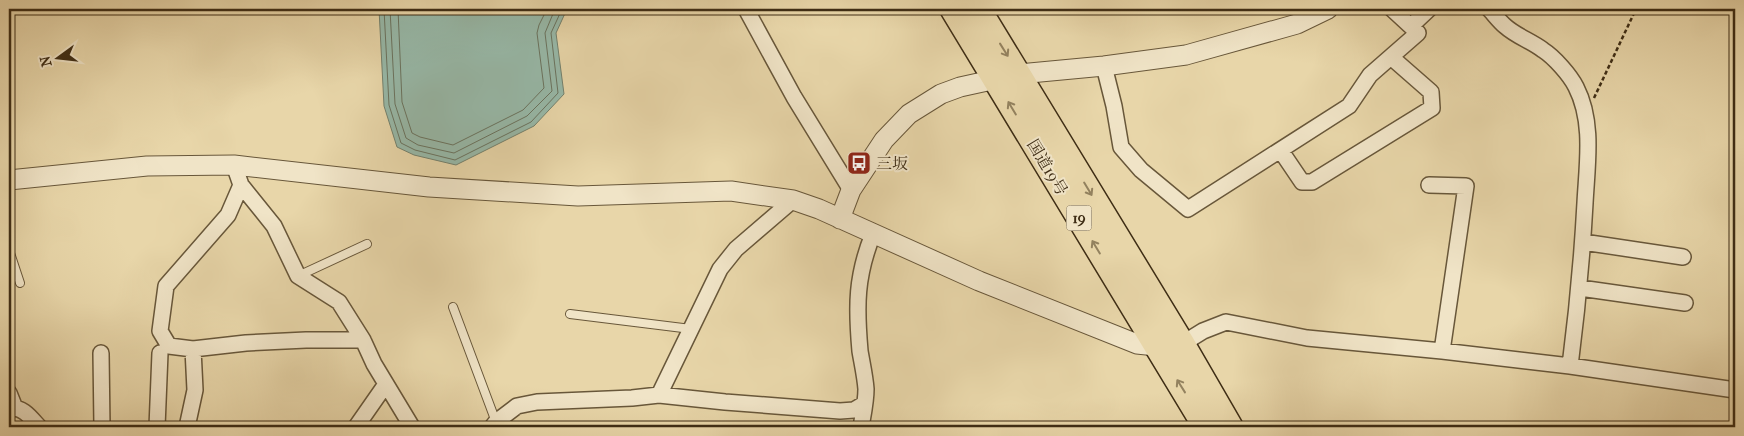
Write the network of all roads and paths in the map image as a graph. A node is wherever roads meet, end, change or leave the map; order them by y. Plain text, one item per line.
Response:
1 (746, 9) edge
2 (953, 9) edge
3 (978, 9) edge
4 (1328, 9) edge
5 (1392, 9) edge
6 (1429, 9) edge
7 (1489, 9) edge
8 (1636, 9) edge
9 (1411, 26) junction
10 (1391, 57) junction
11 (1104, 66) junction
12 (1019, 74) junction
13 (994, 78) junction
14 (1586, 115) junction
15 (1281, 151) junction
16 (234, 165) junction
17 (9, 180) edge
18 (1429, 185) dead end
19 (241, 186) junction
20 (850, 190) junction
21 (793, 200) junction
22 (840, 219) junction
23 (873, 234) junction
24 (1583, 242) junction
25 (367, 244) dead end
26 (9, 250) edge
27 (1683, 257) dead end
28 (298, 276) junction
29 (20, 283) dead end
30 (1580, 288) junction
31 (1684, 303) dead end
32 (453, 307) dead end
33 (570, 314) dead end
34 (691, 329) junction
35 (363, 340) junction
36 (1182, 344) junction
37 (1156, 346) junction
38 (193, 349) junction
39 (1442, 350) junction
40 (101, 353) dead end
41 (160, 353) dead end
42 (1570, 366) junction
43 (386, 384) junction
44 (1735, 390) edge
45 (9, 393) edge
46 (659, 395) junction
47 (864, 404) junction
48 (12, 408) edge
49 (494, 424) edge
50 (39, 427) edge
51 (102, 427) edge
52 (158, 427) edge
53 (187, 427) edge
54 (356, 427) edge
55 (412, 427) edge
56 (861, 427) edge
57 (1206, 427) edge
58 (1230, 427) edge

1 - 20 street
2 - 13 highway, 国道19号 / 19
3 -> 12 highway, 国道19号 / 19
4 - 11 street
5 - 9 street
6 - 9 street
7 - 14 street
8 - 14 path
9 - 10 street
10 - 15 street
10 - 15 street
11 - 12 street
11 - 15 street
12 - 13 street
12 -> 36 highway, 国道19号 / 19
13 - 20 street
37 -> 13 highway, 国道19号 / 19
14 - 24 street
16 - 17 street
16 - 19 street
16 - 21 street
18 - 39 street
19 - 28 street
19 - 38 street
20 - 22 street
21 - 22 street
21 - 34 street
22 - 23 street
23 - 37 street
23 - 47 street
24 - 27 street
24 - 30 street
25 - 28 lane
26 - 29 lane
28 - 35 street
30 - 31 street
30 - 42 street
32 - 49 lane
33 - 34 lane
34 - 46 street
35 - 38 street
35 - 43 street
36 - 39 street
36 - 58 highway, 国道19号 / 19
57 -> 37 highway, 国道19号 / 19
38 - 53 street
39 - 42 street
40 - 51 street
41 - 52 street
42 - 44 street
43 - 54 street
43 - 55 street
45 - 48 street
46 - 47 street
46 - 49 street
47 - 56 street
48 - 50 street

